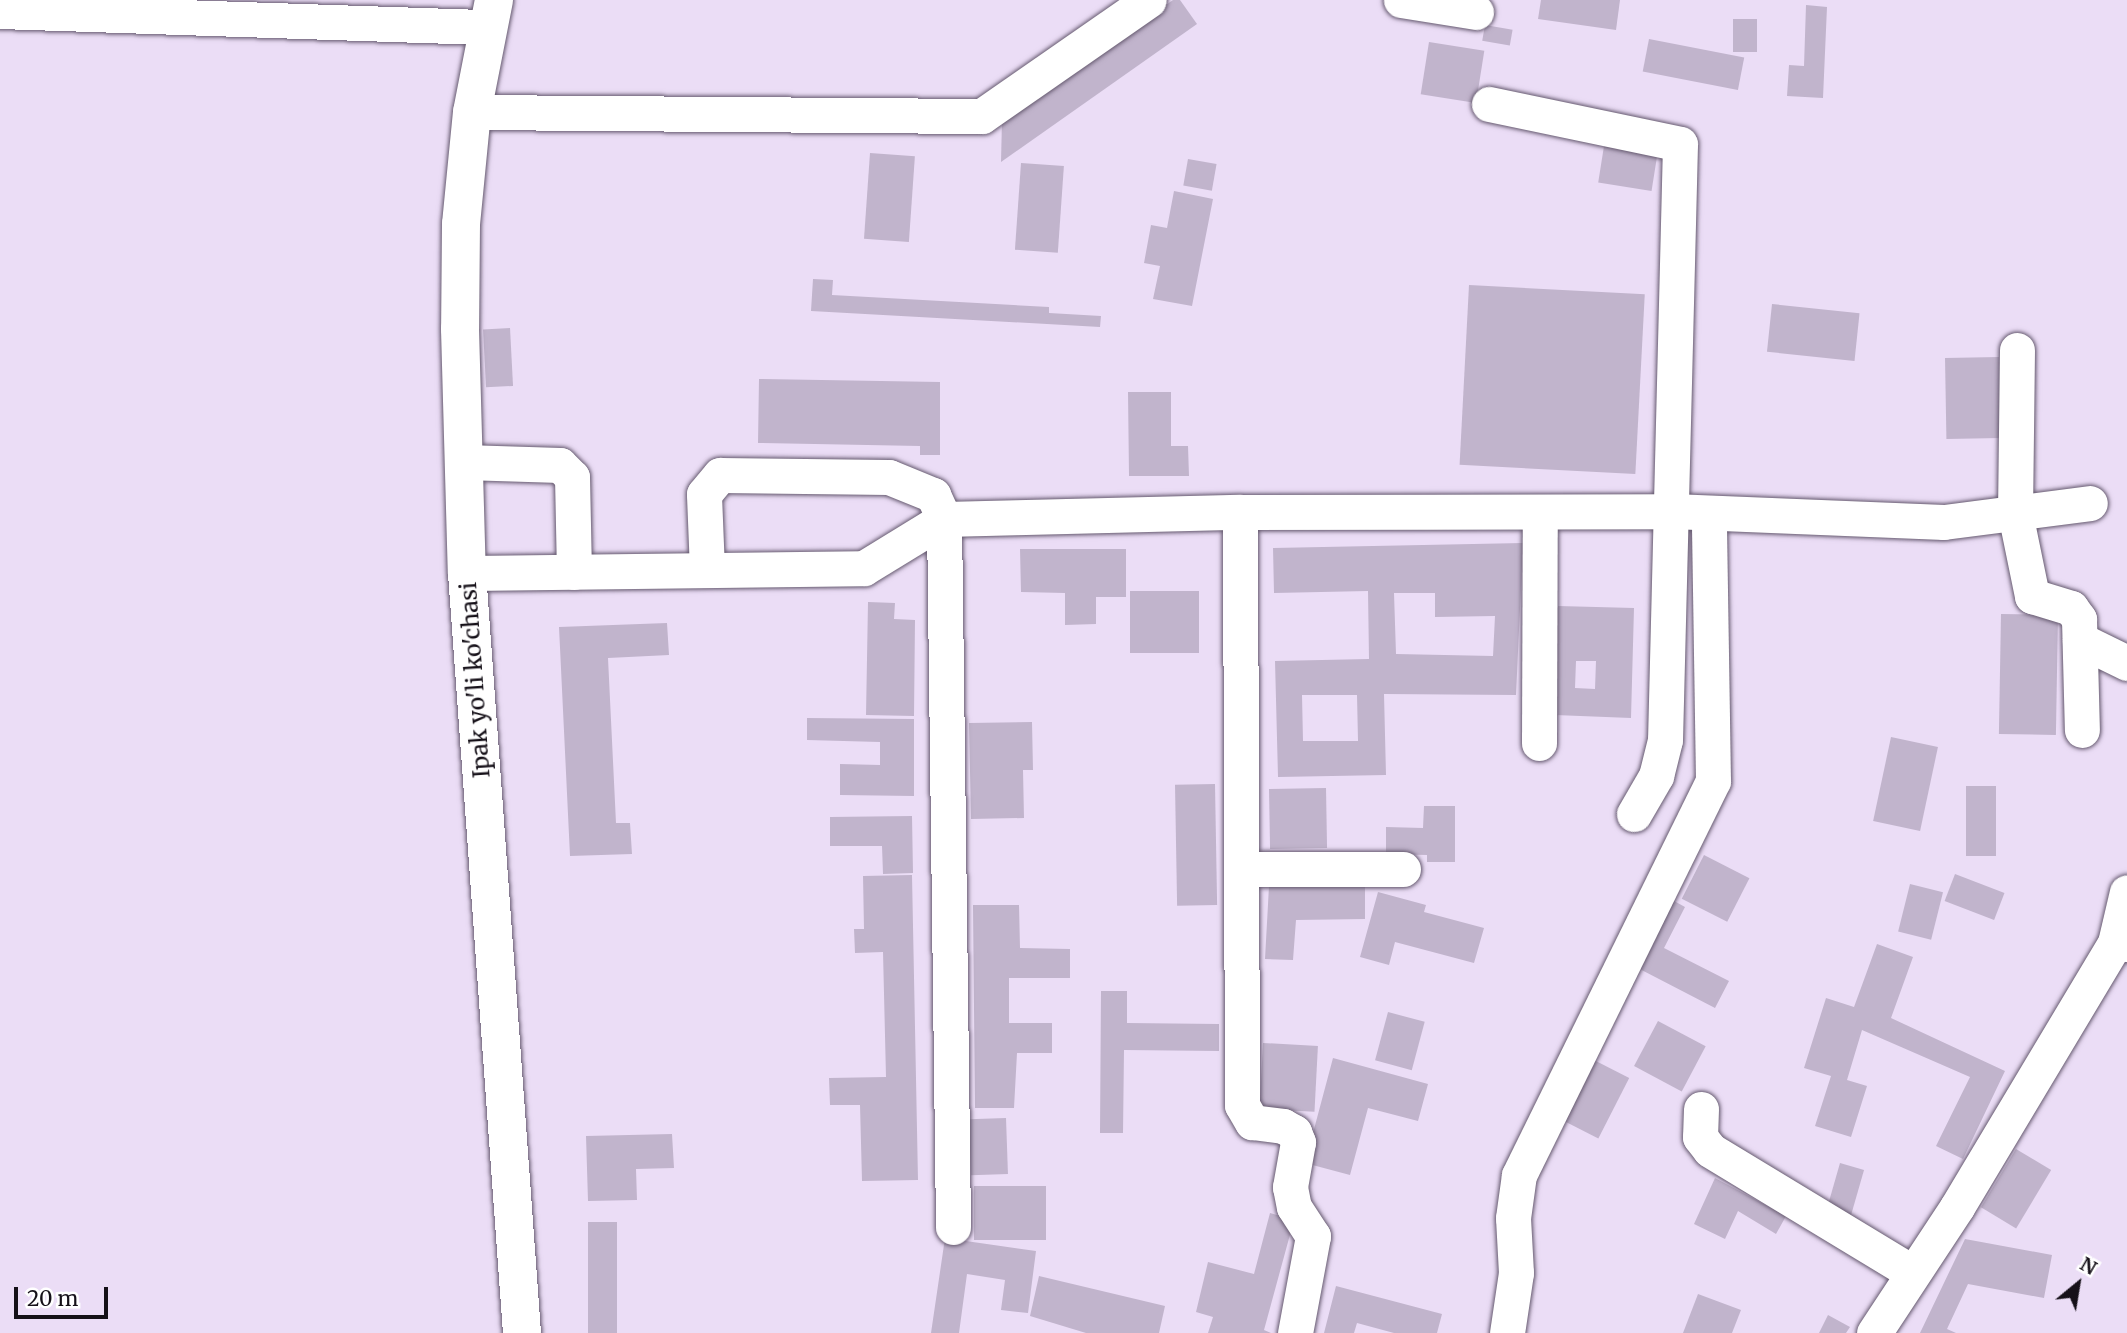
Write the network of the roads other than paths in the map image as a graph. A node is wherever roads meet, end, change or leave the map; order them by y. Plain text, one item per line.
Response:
1 (1149, 0) edge
2 (1401, 0) edge
3 (0, 11) edge
4 (1476, 12) dead end
5 (490, 14) edge
6 (1489, 104) dead end
7 (472, 112) junction
8 (2017, 350) dead end
9 (464, 463) junction
10 (2090, 503) dead end
11 (1672, 511) junction
12 (1240, 512) junction
13 (1540, 513) junction
14 (1709, 513) junction
15 (2015, 513) junction
16 (944, 519) junction
17 (707, 570) junction
18 (575, 572) junction
19 (467, 573) junction
20 (2080, 640) junction
21 (2127, 663) edge
22 (2082, 730) dead end
23 (1539, 743) dead end
24 (1634, 814) dead end
25 (1244, 869) junction
26 (1403, 869) dead end
27 (2127, 892) edge
28 (2121, 944) edge
29 (1701, 1109) dead end
30 (953, 1227) dead end
31 (1913, 1273) junction
32 (522, 1333) edge
33 (1296, 1333) edge
34 (1507, 1333) edge
35 (1874, 1333) edge

1 - 7 street
2 - 4 street
3 - 5 street
5 - 7 main road, Ipak yo'li ko'chasi
6 - 11 street
7 - 9 main road, Ipak yo'li ko'chasi
8 - 15 street
9 - 18 street
9 - 19 main road, Ipak yo'li ko'chasi
10 - 15 street
11 - 13 street
11 - 14 street
11 - 24 street
12 - 13 street
12 - 16 street
12 - 25 street
13 - 23 street
14 - 15 street
14 - 34 street
15 - 20 street
16 - 17 street
16 - 17 street
16 - 30 street
17 - 18 street
18 - 19 street
19 - 32 main road, Ipak yo'li ko'chasi
20 - 21 street
20 - 22 street
25 - 26 street
25 - 33 street
27 - 28 street
28 - 31 street
29 - 31 street
31 - 35 street

